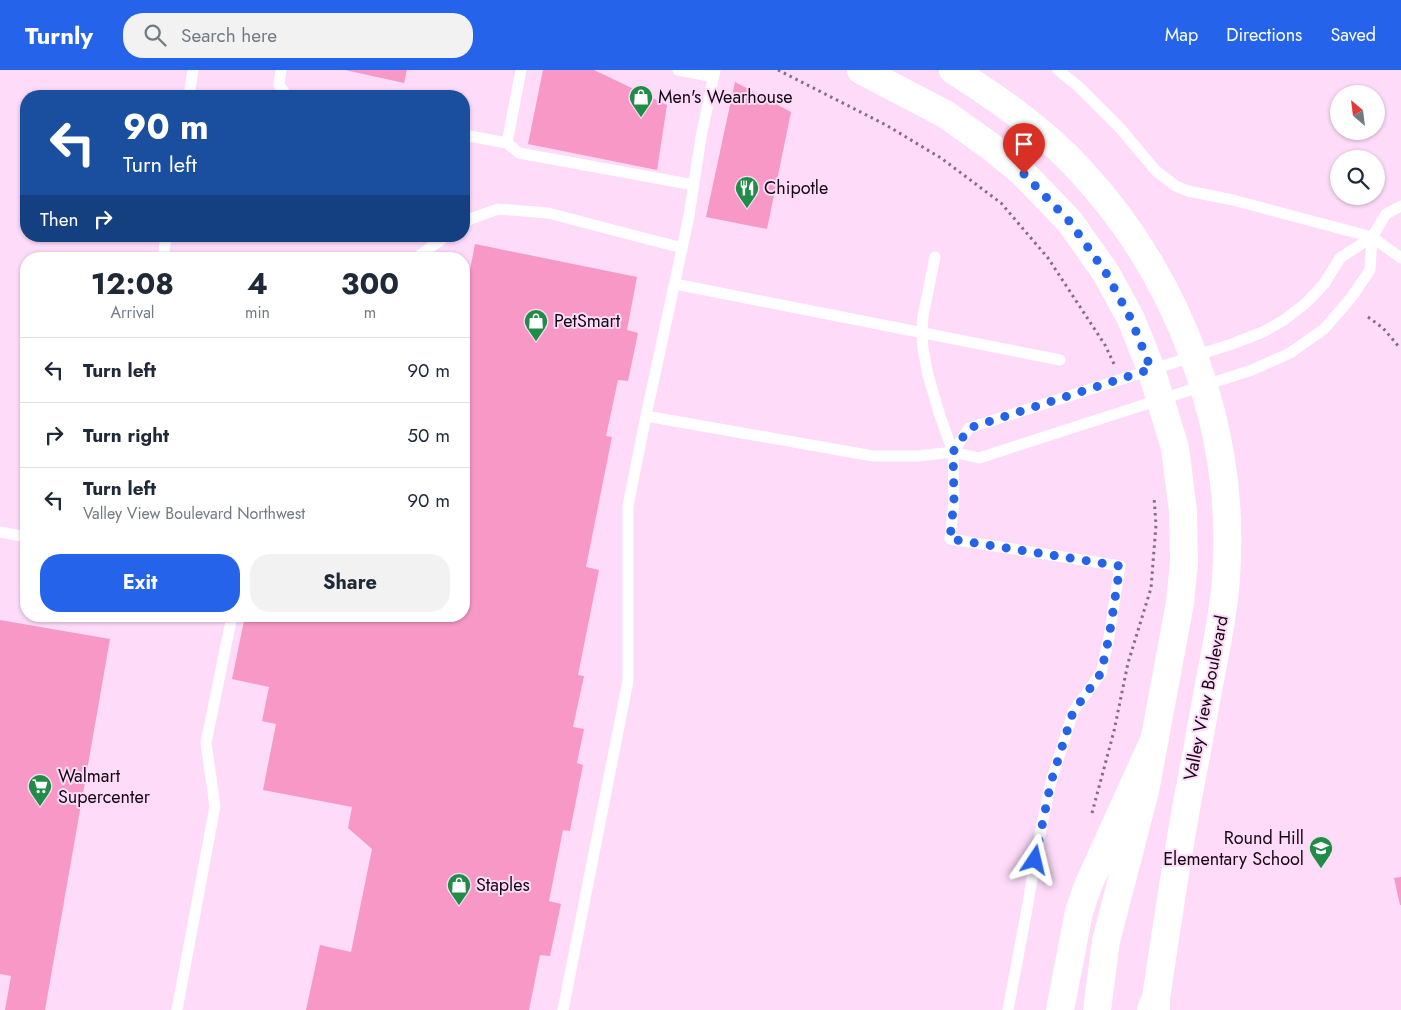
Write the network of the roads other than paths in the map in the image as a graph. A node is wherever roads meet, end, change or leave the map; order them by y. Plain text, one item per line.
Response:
1 (193, 70) edge
2 (281, 70) edge
3 (521, 70) edge
4 (678, 70) edge
5 (861, 70) edge
6 (953, 70) edge
7 (1058, 70) edge
8 (714, 74) edge
9 (190, 90) edge
10 (283, 90) edge
11 (470, 136) edge
12 (507, 143) junction
13 (694, 185) junction
14 (1401, 206) edge
15 (470, 219) edge
16 (1372, 237) junction
17 (438, 242) edge
18 (682, 248) junction
19 (424, 252) edge
20 (935, 257) dead end
21 (1401, 258) edge
22 (675, 284) junction
23 (922, 334) junction
24 (1194, 355) junction
25 (1060, 360) dead end
26 (1151, 369) junction
27 (1204, 386) junction
28 (1161, 399) junction
29 (646, 416) junction
30 (953, 452) junction
31 (0, 532) edge
32 (20, 536) edge
33 (231, 622) edge
34 (1155, 738) junction
35 (1154, 1006) edge
36 (177, 1010) edge
37 (563, 1010) edge
38 (1008, 1010) edge
39 (1060, 1010) edge
40 (1097, 1010) edge

1 - 9 lane
2 - 10 lane
3 - 12 lane
4 - 8 lane
5 - 26 main road
6 - 24 main road, Valley View Boulevard
7 - 16 lane
8 - 13 lane
11 - 12 lane
12 - 13 lane
13 - 18 lane
14 - 16 lane
15 - 18 lane
16 - 21 lane
16 - 24 lane
16 - 27 lane
17 - 19 lane
18 - 22 lane
20 - 23 lane
22 - 23 lane
22 - 29 lane
23 - 25 lane
23 - 30 lane
24 - 26 lane
24 - 27 main road, Valley View Boulevard
26 - 28 main road
26 - 30 lane
27 - 28 lane
27 - 35 main road, Valley View Boulevard
28 - 30 lane
28 - 34 main road
29 - 30 lane
29 - 37 lane
30 - 38 lane
31 - 32 lane
33 - 36 lane
34 - 39 main road
34 - 40 main road

